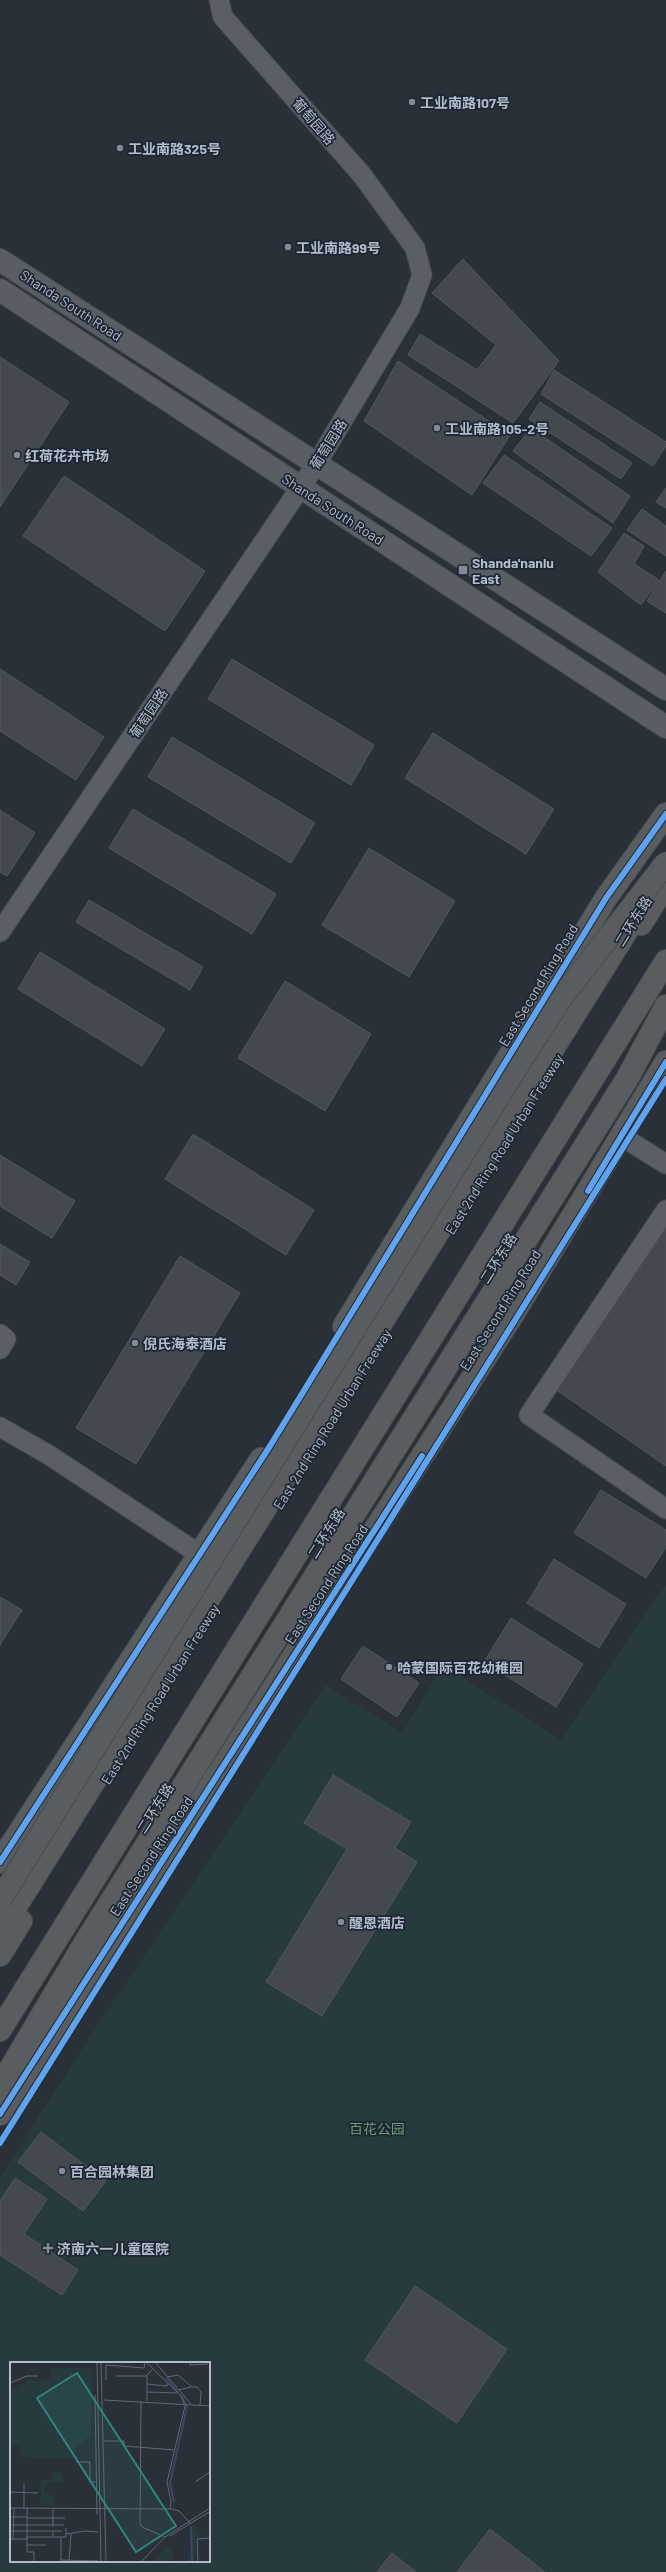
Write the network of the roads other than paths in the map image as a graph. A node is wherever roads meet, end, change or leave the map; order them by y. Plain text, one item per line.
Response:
1 (219, 0) edge
2 (0, 260) edge
3 (0, 290) edge
4 (300, 487) junction
5 (666, 689) edge
6 (666, 727) edge
7 (666, 814) edge
8 (666, 859) edge
9 (666, 863) edge
10 (666, 884) edge
11 (606, 898) junction
12 (0, 932) edge
13 (666, 961) edge
14 (597, 980) junction
15 (666, 989) edge
16 (662, 1004) edge
17 (666, 1062) edge
18 (509, 1119) junction
19 (621, 1136) junction
20 (448, 1156) junction
21 (666, 1164) edge
22 (666, 1210) edge
23 (0, 1334) edge
24 (0, 1349) edge
25 (0, 1427) edge
26 (666, 1509) edge
27 (199, 1554) junction
28 (0, 1862) edge
29 (0, 1900) edge
30 (0, 1932) edge
31 (0, 1955) edge
32 (0, 2030) edge
33 (0, 2058) edge
34 (0, 2086) edge
35 (0, 2114) edge

1 - 4 street, 葡萄园路
2 - 5 main road, Shanda South Road
3 - 4 main road, Shanda South Road
4 - 6 main road, Shanda South Road
4 - 12 street, 葡萄园路
7 - 11 highway, East Second Ring Road
8 - 14 highway, 二环东路
9 - 29 highway, bridge
10 - 31 highway, East 2nd Ring Road Urban Freeway
11 - 14 highway, 二环东路
11 - 20 highway, East Second Ring Road
13 - 32 highway
14 - 18 highway, 二环东路
15 - 16 highway, 二环东路
16 - 33 highway, 二环东路
16 - 34 highway
17 - 19 highway, East Second Ring Road
18 - 20 highway, 二环东路
18 - 30 highway, 二环东路
19 - 21 street
19 - 35 highway, East Second Ring Road
20 - 27 highway, East Second Ring Road
22 - 26 street
23 - 24 street
25 - 27 street
27 - 28 highway, East Second Ring Road

